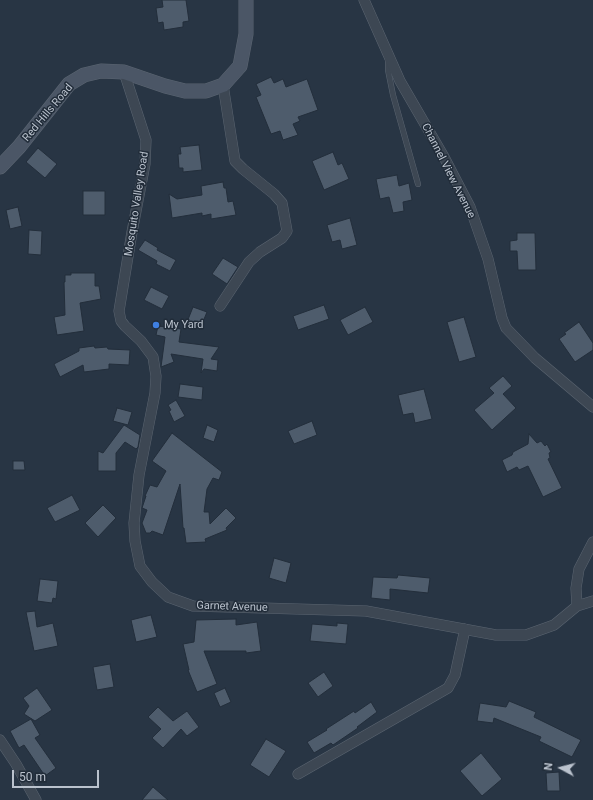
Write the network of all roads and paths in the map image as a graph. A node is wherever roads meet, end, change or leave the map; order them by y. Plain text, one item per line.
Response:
1 (246, 0) edge
2 (364, 0) edge
3 (388, 55) junction
4 (124, 72) junction
5 (223, 85) junction
6 (0, 167) edge
7 (418, 184) dead end
8 (126, 268) joint
9 (220, 306) dead end
10 (593, 407) edge
11 (593, 542) edge
12 (593, 601) edge
13 (577, 606) junction
14 (465, 629) junction
15 (0, 740) edge
16 (298, 774) dead end
17 (36, 800) edge

1 - 5 main road
2 - 3 street, Channel View Avenue
3 - 7 lane
3 - 10 street, Channel View Avenue
4 - 5 main road, Red Hills Road
4 - 6 main road, Red Hills Road
4 - 8 street, Mosquito Valley Road
5 - 9 street
8 - 14 street, Garnet Avenue
11 - 13 street
12 - 13 street, Garnet Avenue
13 - 14 street, Garnet Avenue
14 - 16 street
15 - 17 street

